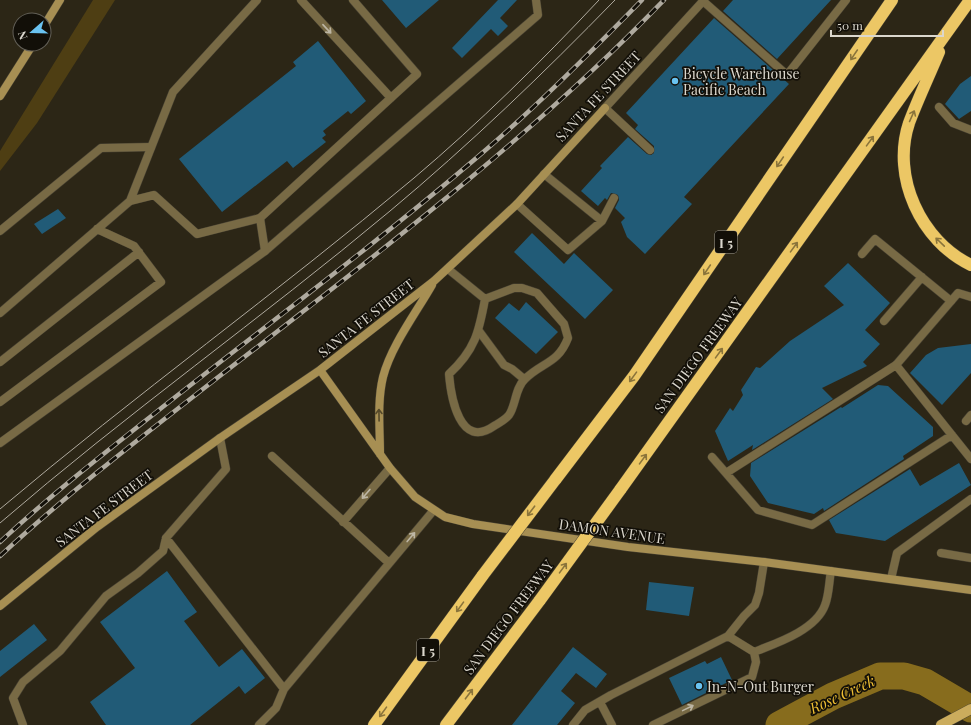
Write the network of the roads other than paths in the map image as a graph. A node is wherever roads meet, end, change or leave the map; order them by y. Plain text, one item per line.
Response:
1 (60, 0) edge
2 (257, 0) edge
3 (301, 0) edge
4 (353, 0) edge
5 (536, 0) edge
6 (846, 0) edge
7 (892, 0) edge
8 (970, 0) edge
9 (704, 1) edge
10 (52, 13) edge
11 (947, 32) junction
12 (27, 52) edge
13 (0, 96) edge
14 (391, 98) junction
15 (939, 107) dead end
16 (605, 108) junction
17 (971, 130) edge
18 (151, 147) junction
19 (650, 150) dead end
20 (544, 174) junction
21 (614, 198) dead end
22 (130, 201) junction
23 (516, 204) junction
24 (260, 218) junction
25 (602, 222) junction
26 (97, 229) junction
27 (0, 231) edge
28 (265, 251) junction
29 (138, 252) junction
30 (862, 254) dead end
31 (971, 265) edge
32 (448, 269) junction
33 (922, 277) junction
34 (434, 281) junction
35 (971, 297) edge
36 (485, 299) junction
37 (952, 301) junction
38 (0, 313) edge
39 (884, 321) dead end
40 (479, 331) junction
41 (0, 362) edge
42 (896, 365) junction
43 (320, 370) junction
44 (524, 379) junction
45 (0, 402) edge
46 (952, 435) junction
47 (220, 438) junction
48 (0, 443) edge
49 (380, 454) junction
50 (272, 456) dead end
51 (712, 457) dead end
52 (971, 459) edge
53 (390, 468) junction
54 (726, 473) junction
55 (971, 499) edge
56 (433, 511) junction
57 (343, 522) junction
58 (166, 538) junction
59 (941, 553) dead end
60 (971, 558) edge
61 (764, 562) junction
62 (389, 563) junction
63 (831, 571) junction
64 (891, 579) junction
65 (971, 590) edge
66 (0, 606) edge
67 (728, 636) junction
68 (754, 652) junction
69 (284, 689) junction
70 (600, 702) junction
71 (971, 709) edge
72 (23, 725) edge
73 (259, 725) edge
74 (374, 725) edge
75 (446, 725) edge
76 (573, 725) edge
77 (612, 725) edge
78 (653, 725) edge
79 (941, 725) edge

1 - 10 street
2 - 18 street
3 -> 14 street
4 - 14 street
5 - 28 street
6 - 9 street
7 -> 74 highway, I 5, bridge
8 - 11 highway, SAN DIEGO FREEWAY
9 - 16 street, SANTA FE STREET
31 -> 11 highway
75 -> 11 highway, SAN DIEGO FREEWAY, bridge
12 - 13 street
14 - 24 street
15 - 17 street
16 - 19 street
16 - 20 street, SANTA FE STREET
18 - 22 street
18 - 27 street
20 - 23 street, SANTA FE STREET
20 - 25 street
21 - 25 street
22 - 24 street
22 - 26 street
23 - 25 street
23 - 32 street, SANTA FE STREET
24 - 28 street
26 - 29 street
26 - 38 street
28 - 48 street
29 - 41 street
29 - 45 street
30 - 33 street
32 - 34 street, SANTA FE STREET
32 - 36 street
33 - 37 street
33 - 39 street
34 - 43 street, SANTA FE STREET
49 -> 34 street
35 - 37 street
36 - 40 street
36 - 44 street
37 - 42 street
40 - 44 street
40 - 44 street
42 - 46 street
42 - 54 street
43 - 47 street, SANTA FE STREET
43 - 49 street, DAMON AVENUE
46 - 52 street
46 - 54 street
47 - 58 street
47 - 66 street, SANTA FE STREET
49 - 53 street, DAMON AVENUE
50 - 57 street
51 - 54 street
53 - 56 street, DAMON AVENUE
53 -> 57 street
55 - 64 street
56 - 61 street, DAMON AVENUE
62 -> 56 street
57 - 62 street
58 - 69 street
58 - 72 street
59 - 60 street
61 - 63 street, DAMON AVENUE
61 - 67 street
62 - 69 street
63 - 64 street, DAMON AVENUE
63 - 68 street
64 - 65 street, DAMON AVENUE
67 - 68 street
67 - 70 street
78 -> 68 street
69 - 73 street
70 - 76 street
70 - 77 street
71 - 79 main road

